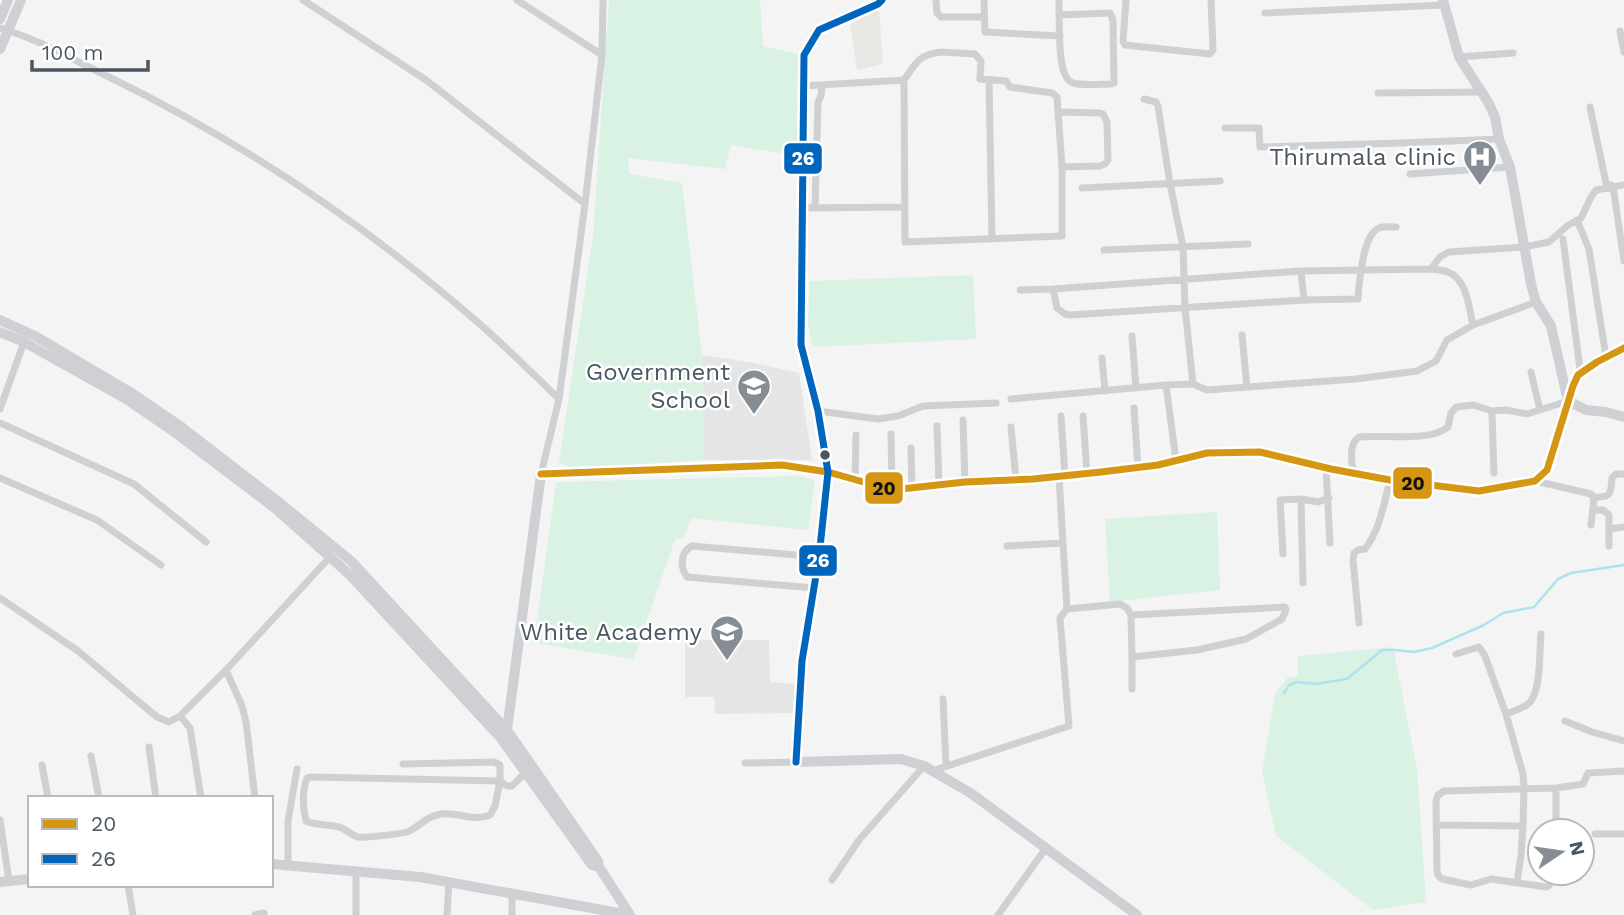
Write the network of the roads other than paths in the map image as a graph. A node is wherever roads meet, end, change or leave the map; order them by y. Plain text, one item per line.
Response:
1 (8, 0) edge
2 (20, 0) edge
3 (303, 0) edge
4 (517, 0) edge
5 (603, 0) edge
6 (882, 0) edge
7 (936, 0) edge
8 (984, 0) edge
9 (1059, 0) edge
10 (1126, 0) edge
11 (1212, 0) edge
12 (1443, 2) edge
13 (1265, 13) dead end
14 (1059, 16) junction
15 (984, 17) junction
16 (0, 19) edge
17 (4, 29) edge
18 (1620, 31) dead end
19 (1060, 36) junction
20 (0, 49) edge
21 (1624, 52) edge
22 (1513, 53) dead end
23 (602, 55) junction
24 (1459, 57) junction
25 (904, 80) junction
26 (989, 80) junction
27 (822, 85) junction
28 (803, 86) junction
29 (1482, 92) junction
30 (1378, 93) dead end
31 (1144, 99) dead end
32 (1590, 107) dead end
33 (1059, 112) junction
34 (1225, 128) dead end
35 (1499, 138) junction
36 (1062, 167) junction
37 (1510, 167) junction
38 (1410, 174) dead end
39 (1220, 181) dead end
40 (1170, 184) junction
41 (1624, 185) edge
42 (1613, 186) junction
43 (1082, 188) dead end
44 (585, 204) junction
45 (905, 207) junction
46 (802, 208) junction
47 (815, 208) junction
48 (1577, 220) junction
49 (1396, 227) dead end
50 (992, 239) junction
51 (1563, 239) dead end
52 (1248, 244) dead end
53 (1183, 247) junction
54 (1524, 247) junction
55 (1104, 250) dead end
56 (1624, 261) edge
57 (1431, 269) junction
58 (1301, 271) junction
59 (1360, 271) junction
60 (1184, 279) junction
61 (1053, 289) junction
62 (1020, 290) dead end
63 (1304, 300) junction
64 (1536, 302) junction
65 (1185, 308) junction
66 (0, 320) edge
67 (1473, 325) junction
68 (0, 332) edge
69 (1242, 335) dead end
70 (1132, 336) dead end
71 (24, 342) junction
72 (1624, 348) edge
73 (1606, 357) junction
74 (1102, 358) dead end
75 (1531, 372) dead end
76 (1578, 375) junction
77 (1193, 384) junction
78 (1166, 385) junction
79 (1247, 387) junction
80 (1136, 388) junction
81 (1105, 391) junction
82 (559, 399) junction
83 (1011, 399) dead end
84 (1568, 401) junction
85 (996, 403) dead end
86 (1134, 408) dead end
87 (0, 409) edge
88 (1540, 410) junction
89 (818, 411) junction
90 (1492, 411) junction
91 (1060, 416) dead end
92 (1083, 416) dead end
93 (1624, 417) edge
94 (963, 420) dead end
95 (0, 423) edge
96 (937, 426) dead end
97 (1011, 426) dead end
98 (891, 434) dead end
99 (856, 435) dead end
100 (911, 448) dead end
101 (1176, 460) junction
102 (1138, 467) junction
103 (1326, 468) junction
104 (828, 472) junction
105 (1494, 472) dead end
106 (1353, 473) junction
107 (541, 474) junction
108 (1087, 474) junction
109 (1624, 474) edge
110 (1062, 476) junction
111 (0, 478) edge
112 (855, 480) junction
113 (1016, 480) junction
114 (1390, 480) junction
115 (1535, 481) junction
116 (965, 482) junction
117 (939, 485) junction
118 (912, 488) junction
119 (892, 490) junction
120 (1593, 496) junction
121 (1328, 498) junction
122 (1301, 499) junction
123 (1593, 510) junction
124 (1591, 525) dead end
125 (1624, 527) edge
126 (1609, 528) junction
127 (206, 541) dead end
128 (1063, 543) junction
129 (1330, 543) dead end
130 (1007, 546) dead end
131 (1609, 546) dead end
132 (1283, 554) dead end
133 (819, 557) junction
134 (329, 558) junction
135 (161, 565) dead end
136 (1303, 583) dead end
137 (814, 588) junction
138 (0, 598) edge
139 (1067, 609) junction
140 (1131, 615) junction
141 (1359, 623) dead end
142 (1541, 634) dead end
143 (1456, 654) dead end
144 (1132, 657) junction
145 (226, 670) junction
146 (1132, 689) dead end
147 (943, 699) dead end
148 (1506, 714) junction
149 (180, 716) junction
150 (1565, 720) dead end
151 (503, 734) junction
152 (1624, 741) edge
153 (149, 747) dead end
154 (91, 756) dead end
155 (796, 762) junction
156 (745, 763) dead end
157 (403, 764) dead end
158 (42, 765) dead end
159 (946, 766) junction
160 (928, 768) junction
161 (297, 769) dead end
162 (1624, 771) edge
163 (525, 773) junction
164 (500, 781) junction
165 (1556, 788) junction
166 (1524, 789) junction
167 (48, 796) edge
168 (99, 796) edge
169 (156, 796) edge
170 (201, 796) edge
171 (255, 796) edge
172 (1556, 817) edge
173 (0, 820) edge
174 (1436, 825) junction
175 (1523, 826) junction
176 (1624, 834) edge
177 (1596, 835) edge
178 (1046, 848) junction
179 (273, 863) edge
180 (288, 864) junction
181 (599, 867) junction
182 (356, 871) junction
183 (28, 879) edge
184 (832, 880) dead end
185 (5, 882) edge
186 (449, 883) junction
187 (1517, 883) junction
188 (1526, 884) edge
189 (128, 887) edge
190 (512, 893) junction
191 (597, 912) edge
192 (133, 915) edge
193 (356, 915) edge
194 (447, 915) edge
195 (512, 915) edge
196 (630, 915) edge
197 (998, 915) edge
198 (1137, 915) edge

1 - 16 street
2 - 17 street
3 - 44 street
4 - 23 street
5 - 23 street
6 - 28 street
7 - 15 street
8 - 15 street
9 - 14 street
10 - 11 street
12 - 13 street
12 - 24 street
14 - 19 street
14 - 19 street
15 - 19 street
17 - 20 street
17 - 82 street
18 - 21 street
22 - 24 street
23 - 44 street
24 - 29 street
25 - 26 street
25 - 27 street
25 - 45 street
26 - 33 street
26 - 50 street
27 - 28 street
27 - 47 street
28 - 46 street
29 - 30 street
29 - 35 street
31 - 40 street
32 - 42 street
33 - 36 street
33 - 36 street
34 - 35 street
35 - 37 street
36 - 50 street
37 - 38 street
37 - 54 street
39 - 40 street
40 - 43 street
40 - 53 street
41 - 42 street
42 - 48 street
42 - 56 street
44 - 82 street
45 - 47 street
45 - 50 street
46 - 47 street
46 - 89 street
48 - 54 street
48 - 73 street
49 - 59 street
51 - 76 street
52 - 53 street
53 - 55 street
53 - 60 street
54 - 57 street
54 - 64 street
57 - 59 street
57 - 67 street
58 - 59 street
58 - 60 street
58 - 63 street
59 - 63 street
60 - 61 street
60 - 65 street
61 - 62 street
61 - 65 street
63 - 65 street
64 - 67 street
64 - 84 street
65 - 77 street
66 - 151 street
67 - 79 street
68 - 71 street
69 - 79 street
70 - 80 street
71 - 87 street
71 - 134 street
72 - 73 street
73 - 76 street
74 - 81 street
75 - 88 street
76 - 84 street
77 - 78 street
77 - 79 street
78 - 80 street
78 - 101 street
80 - 81 street
81 - 83 street
82 - 107 street
84 - 88 street
84 - 93 street
84 - 115 street
85 - 89 street
86 - 102 street
88 - 90 street
89 - 104 street
90 - 105 street
90 - 106 street
91 - 110 street
92 - 108 street
94 - 116 street
95 - 127 street
96 - 117 street
97 - 113 street
98 - 119 street
99 - 112 street
100 - 118 street
101 - 102 street
101 - 103 street
102 - 108 street
103 - 106 street
103 - 121 street
104 - 107 street
104 - 112 street
104 - 133 street
106 - 114 street
107 - 151 street
108 - 110 street
109 - 120 street
110 - 113 street
110 - 128 street
111 - 135 street
112 - 119 street
113 - 116 street
114 - 115 street
114 - 141 street
115 - 120 street
116 - 117 street
117 - 118 street
118 - 119 street
120 - 123 street
121 - 122 street
121 - 129 street
122 - 132 street
122 - 136 street
123 - 124 street
123 - 126 street
125 - 126 street
126 - 131 street
128 - 130 street
128 - 139 street
133 - 137 street
133 - 137 street
134 - 145 street
134 - 151 street
137 - 155 street
138 - 149 street
139 - 140 street
139 - 159 street
140 - 144 street
140 - 144 street
142 - 148 street
143 - 148 street
144 - 146 street
145 - 149 street
145 - 171 street
147 - 159 street
148 - 166 street
149 - 170 street
150 - 152 street
151 - 163 street
151 - 181 street
153 - 169 street
154 - 168 street
155 - 156 street
155 - 160 street
157 - 164 street
158 - 167 street
159 - 160 street
160 - 178 street
160 - 184 street
161 - 180 street
162 - 165 street
163 - 164 street
163 - 181 street
164 - 164 street
165 - 166 street
165 - 172 street
166 - 174 street
166 - 175 street
173 - 185 street
174 - 175 street
174 - 187 street
175 - 187 street
176 - 177 street
178 - 197 street
178 - 198 street
179 - 180 street
180 - 182 street
181 - 196 street
182 - 186 street
182 - 193 street
183 - 185 street
186 - 190 street
186 - 194 street
187 - 188 street
189 - 192 street
190 - 191 street
190 - 195 street
191 - 196 street

